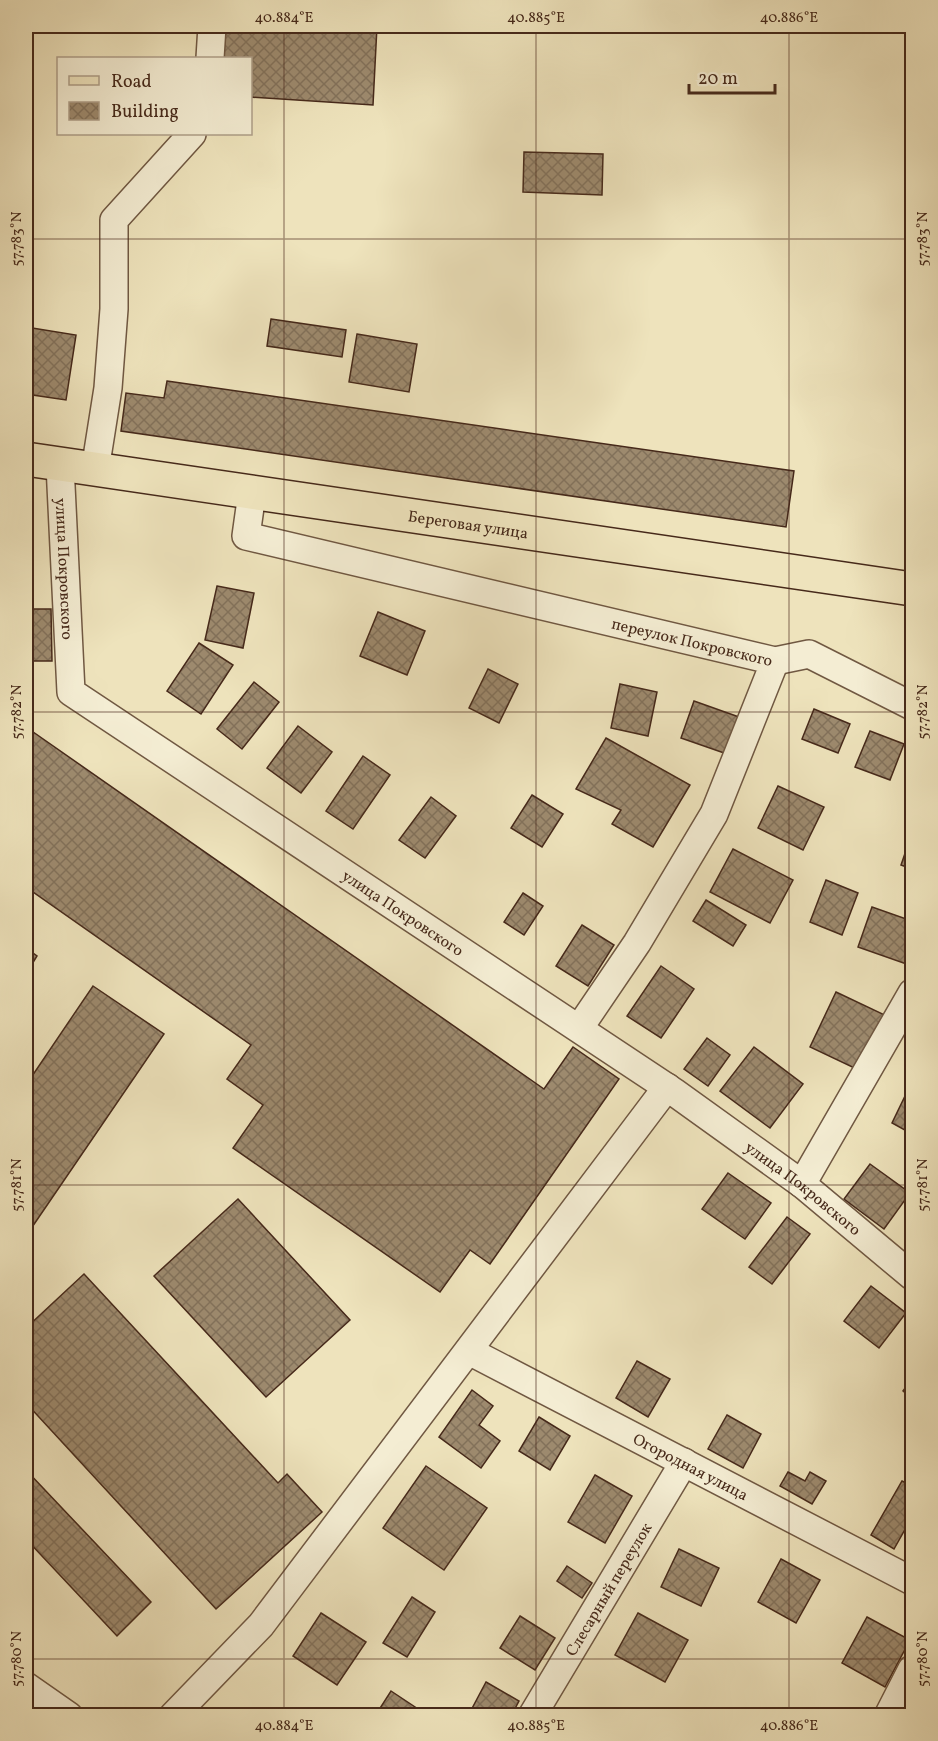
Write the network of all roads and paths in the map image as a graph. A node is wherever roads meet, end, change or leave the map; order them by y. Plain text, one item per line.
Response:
1 (212, 26) edge
2 (210, 57) edge
3 (191, 135) edge
4 (26, 459) edge
5 (60, 465) junction
6 (95, 470) junction
7 (252, 493) junction
8 (912, 589) edge
9 (775, 661) junction
10 (912, 706) edge
11 (912, 993) edge
12 (580, 1027) junction
13 (667, 1087) junction
14 (802, 1184) junction
15 (912, 1276) edge
16 (469, 1351) junction
17 (684, 1462) junction
18 (912, 1581) edge
19 (912, 1669) edge
20 (26, 1686) edge
21 (69, 1716) edge
22 (173, 1716) edge
23 (532, 1716) edge
24 (888, 1716) edge

1 - 2 street
3 - 6 street
4 - 5 main road, Береговая улица
5 - 6 main road, Береговая улица
5 - 12 street, улица Покровского
6 - 7 main road, Береговая улица
7 - 8 main road, Береговая улица
7 - 9 street, переулок Покровского
9 - 10 street
9 - 12 street, переулок Покровского
11 - 14 street
12 - 13 street, улица Покровского
13 - 14 street, улица Покровского
13 - 16 street
14 - 15 street, улица Покровского
16 - 17 street, Огородная улица
16 - 22 street
17 - 18 street, Огородная улица
17 - 23 street, Слесарный переулок
19 - 24 street
20 - 21 street

